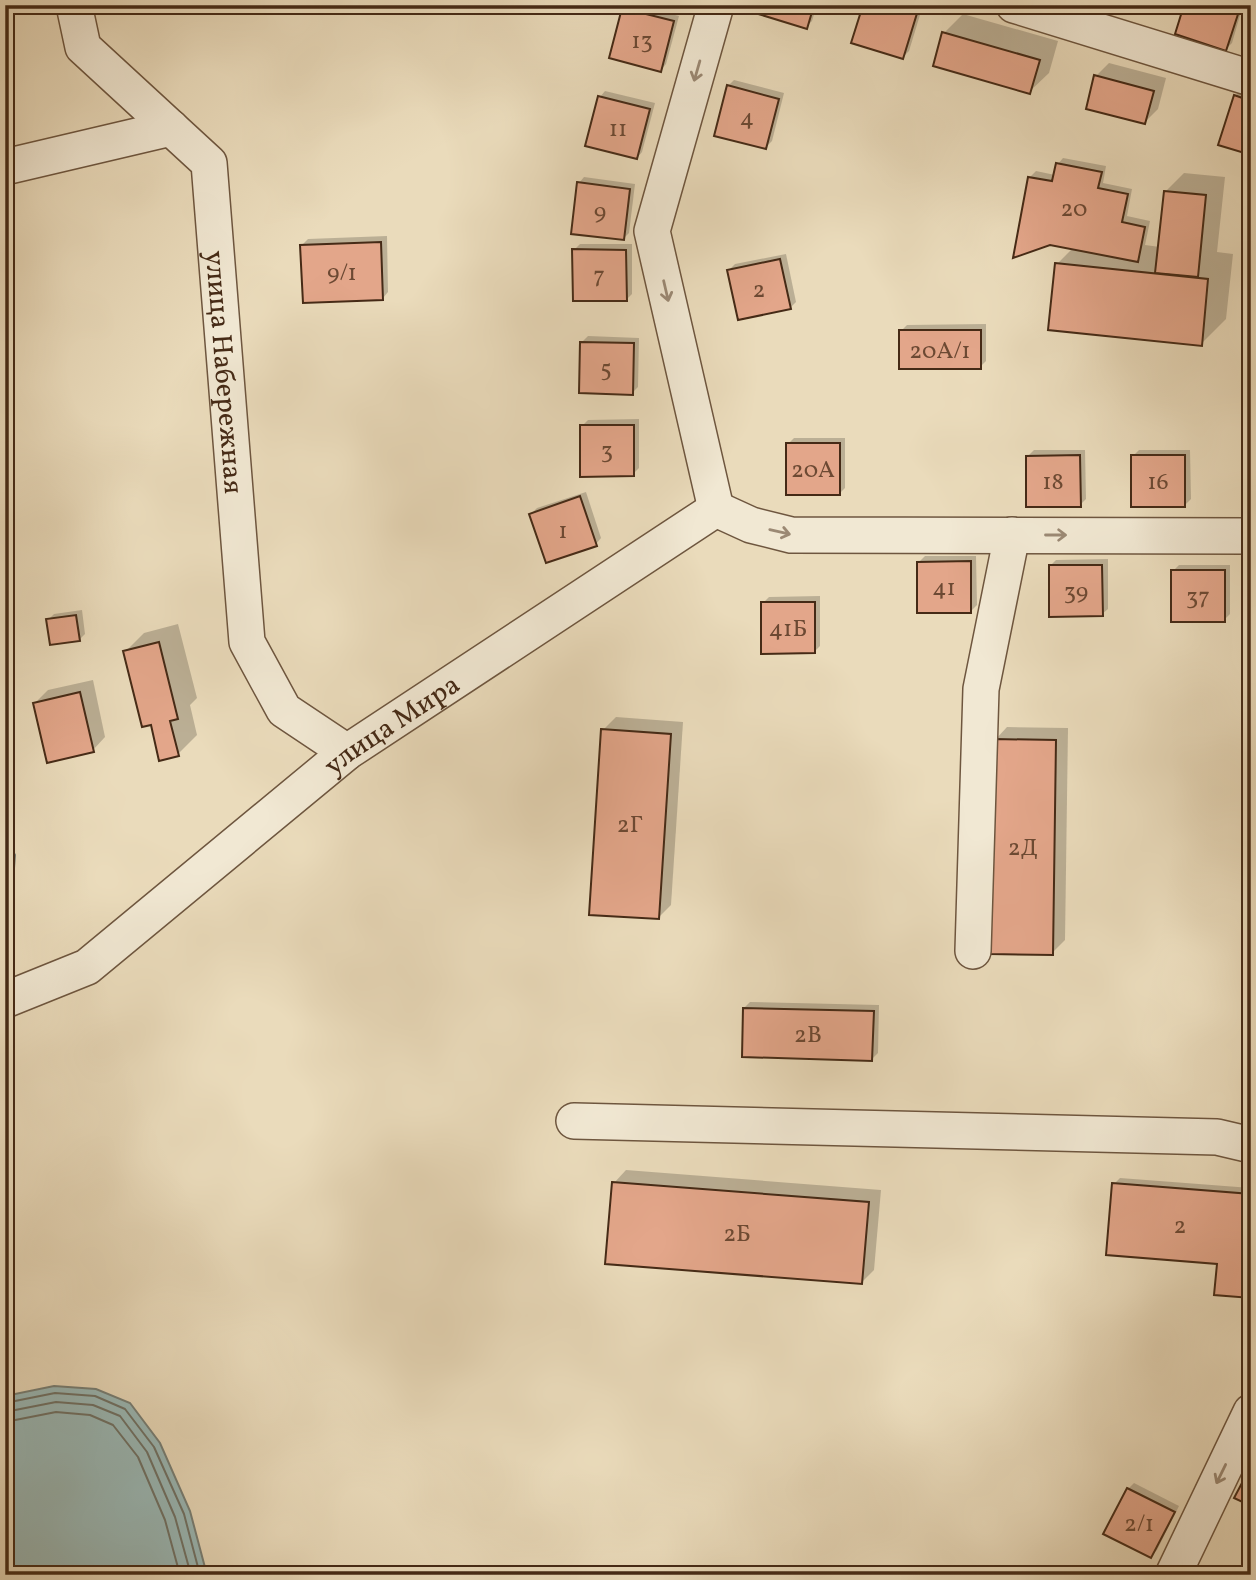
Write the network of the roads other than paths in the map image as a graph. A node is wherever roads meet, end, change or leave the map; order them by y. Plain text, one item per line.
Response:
1 (74, 5) edge
2 (716, 5) edge
3 (1014, 5) edge
4 (1251, 78) edge
5 (171, 128) junction
6 (5, 167) edge
7 (716, 509) junction
8 (1012, 535) junction
9 (1251, 536) edge
10 (347, 752) junction
11 (973, 951) dead end
12 (5, 1000) edge
13 (574, 1121) dead end
14 (1251, 1145) edge
15 (1251, 1412) edge
16 (1173, 1575) edge

1 - 5 street, улица Набережная
2 -> 7 street
3 - 4 street
5 - 6 street
5 - 10 street, улица Набережная
7 -> 8 street
7 - 10 street, улица Мира
8 -> 9 street
8 - 11 street
10 - 12 street, улица Мира
13 - 14 street
15 -> 16 street

